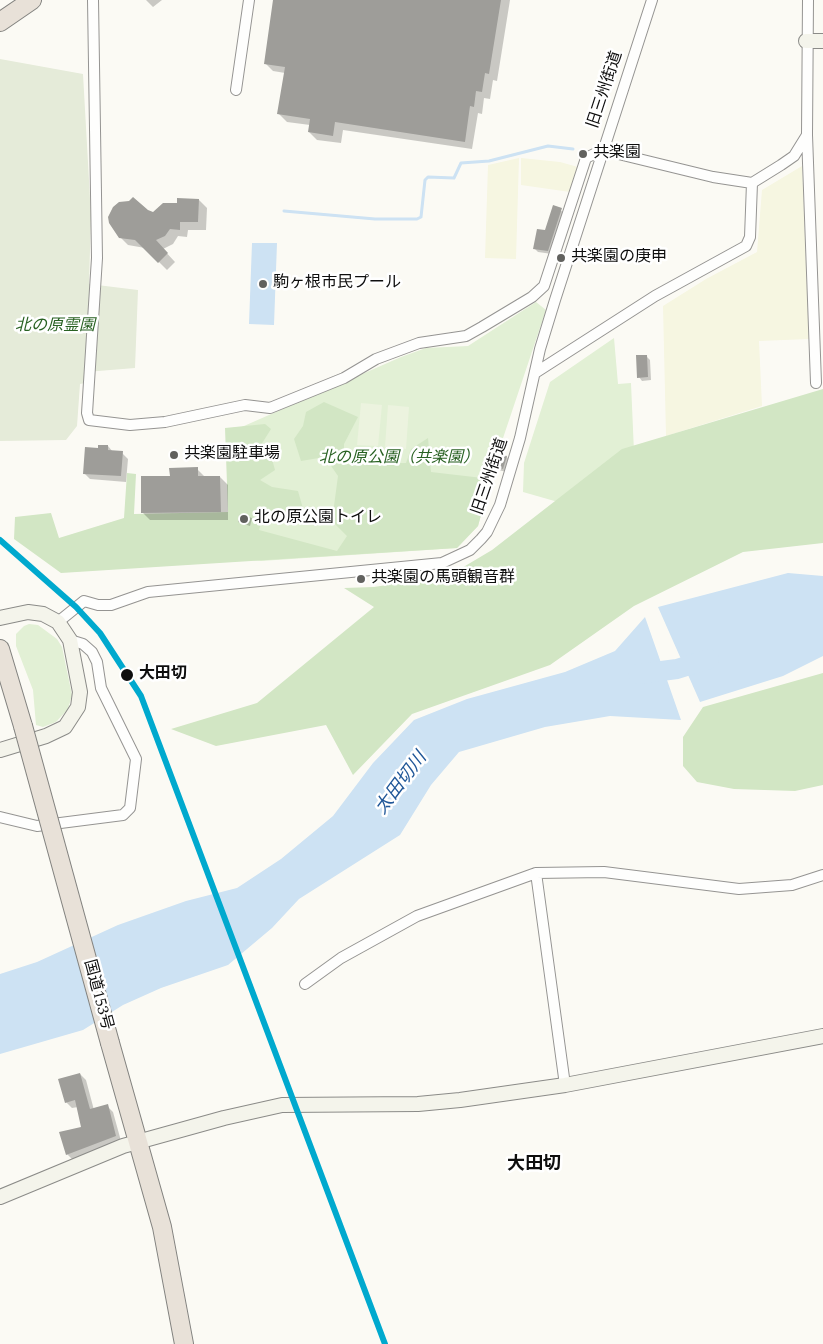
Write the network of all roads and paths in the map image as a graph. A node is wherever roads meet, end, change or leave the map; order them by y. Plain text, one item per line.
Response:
1 (32, 0) edge
2 (93, 0) edge
3 (249, 0) edge
4 (652, 0) edge
5 (808, 0) edge
6 (0, 22) edge
7 (806, 41) junction
8 (823, 41) edge
9 (236, 90) dead end
10 (807, 135) junction
11 (602, 150) junction
12 (752, 183) junction
13 (535, 373) junction
14 (816, 383) dead end
15 (0, 618) edge
16 (58, 622) junction
17 (70, 640) junction
18 (0, 649) edge
19 (0, 750) edge
20 (0, 817) edge
21 (536, 873) junction
22 (823, 875) edge
23 (306, 984) dead end
24 (823, 1036) edge
25 (565, 1085) junction
26 (139, 1142) junction
27 (0, 1197) edge
28 (184, 1344) edge

1 - 6 highway
2 - 11 street
3 - 9 street
4 - 11 street, 旧三州街道
5 - 7 street
7 - 8 street
7 - 10 street
10 - 12 street
10 - 14 street
11 - 12 street
11 - 13 street, 旧三州街道
12 - 13 street
13 - 16 street, 旧三州街道
15 - 16 street
16 - 17 street
17 - 19 street
17 - 20 street
18 - 26 highway, 国道153号, bridge
21 - 22 street
21 - 23 street
21 - 25 street
24 - 25 street
25 - 26 street
26 - 27 street
26 - 28 highway, 国道153号

